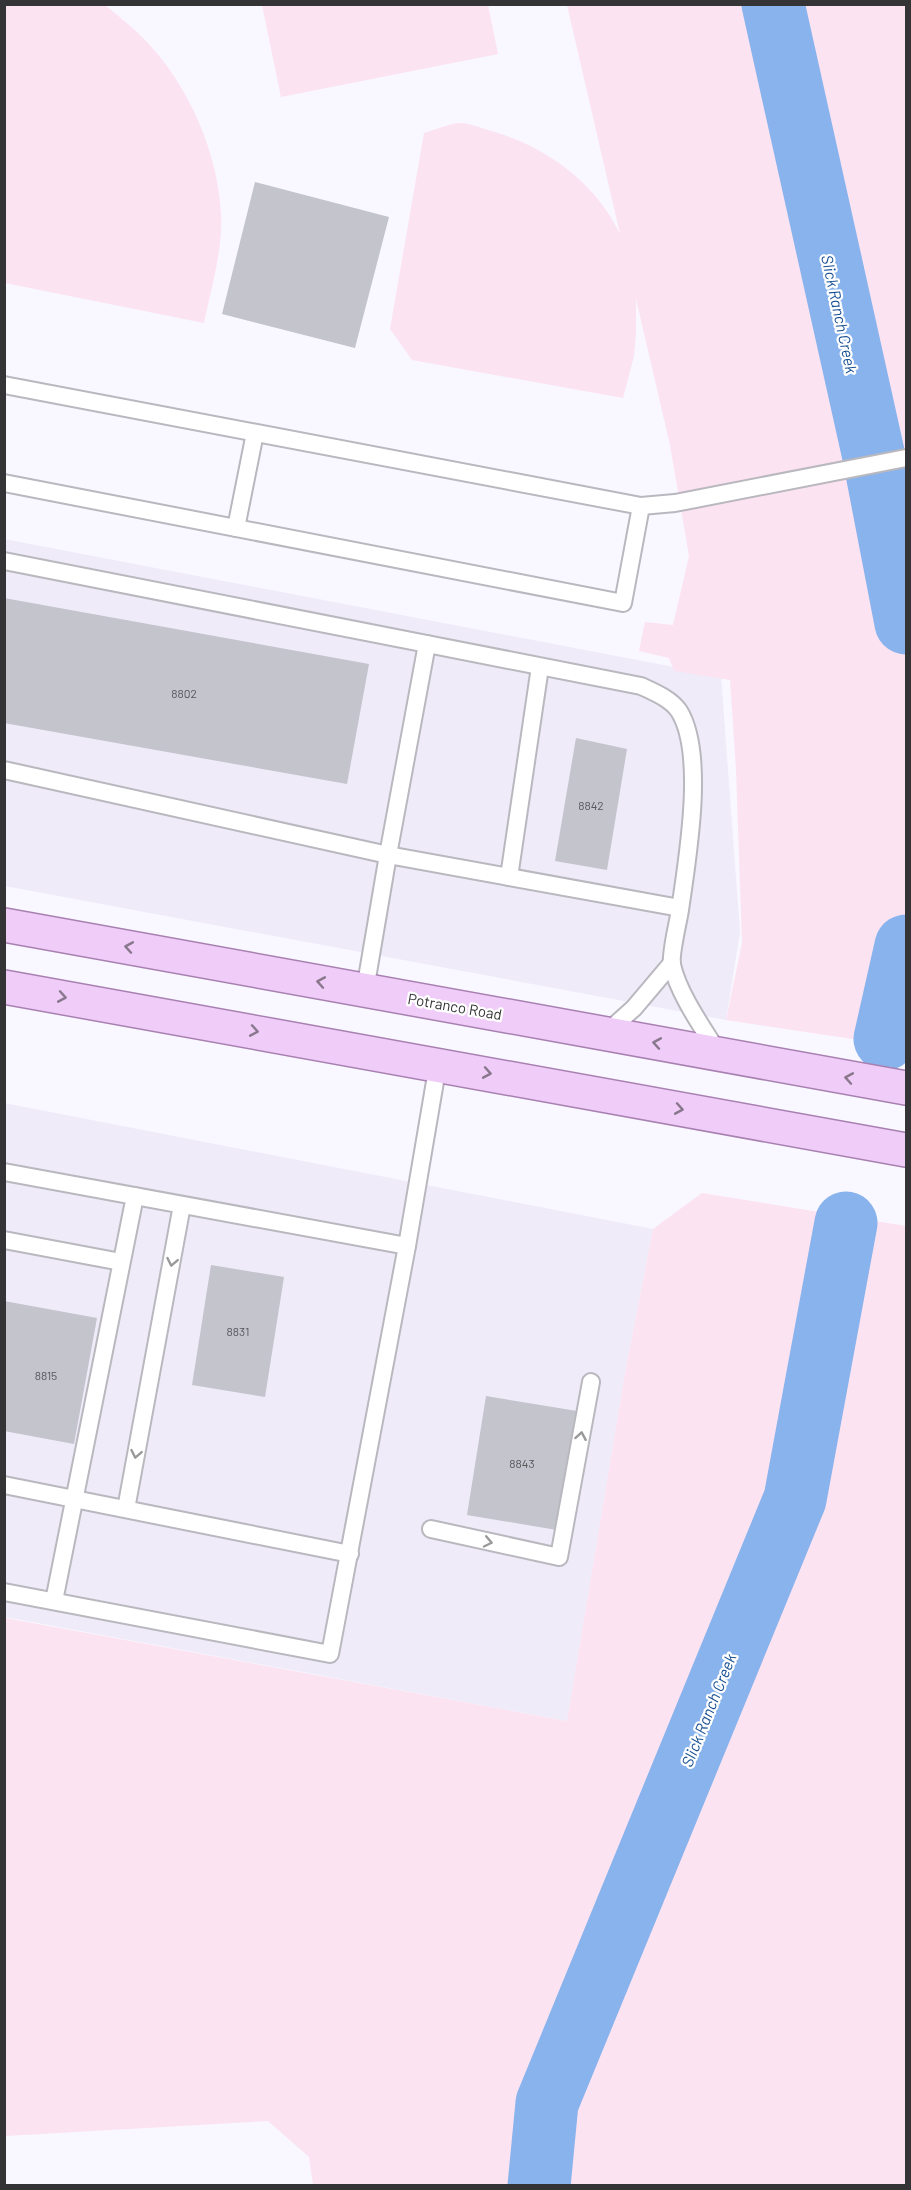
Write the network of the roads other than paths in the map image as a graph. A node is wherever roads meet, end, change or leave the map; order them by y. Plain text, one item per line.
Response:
1 (4, 385) edge
2 (255, 433) junction
3 (906, 458) edge
4 (4, 483) edge
5 (641, 506) junction
6 (236, 528) junction
7 (4, 561) edge
8 (426, 644) junction
9 (540, 667) junction
10 (4, 770) edge
11 (388, 855) junction
12 (509, 877) junction
13 (680, 908) junction
14 (4, 925) edge
15 (672, 963) junction
16 (4, 987) edge
17 (365, 990) junction
18 (605, 1034) junction
19 (720, 1054) junction
20 (438, 1064) junction
21 (906, 1088) edge
22 (906, 1150) edge
23 (4, 1172) edge
24 (135, 1196) junction
25 (182, 1204) junction
26 (4, 1240) edge
27 (407, 1246) junction
28 (120, 1262) junction
29 (591, 1382) dead end
30 (4, 1485) edge
31 (74, 1500) junction
32 (126, 1509) junction
33 (431, 1529) dead end
34 (350, 1554) junction
35 (4, 1592) edge
36 (54, 1601) junction

1 - 2 lane
2 - 5 lane
2 - 6 lane
3 - 5 lane
4 - 6 lane
5 - 6 lane
7 - 8 lane
8 - 9 lane
8 - 11 lane
9 - 12 lane
9 - 13 lane
10 - 11 lane
11 - 12 lane
11 - 17 lane
12 - 13 lane
13 - 15 lane
17 -> 14 main road, Potranco Road
15 - 18 lane
15 - 19 lane
16 -> 20 main road
17 - 18 main road, Potranco Road
19 -> 18 main road, Potranco Road
21 -> 19 main road, Potranco Road
20 -> 22 main road
20 - 27 lane
23 - 24 lane
24 - 25 lane
24 - 28 lane
25 - 27 lane
25 -> 32 lane
26 - 28 lane
27 - 34 lane
28 - 31 lane
33 -> 29 lane
30 - 31 lane
31 - 32 lane
31 - 36 lane
32 - 34 lane
34 - 36 lane
35 - 36 lane

